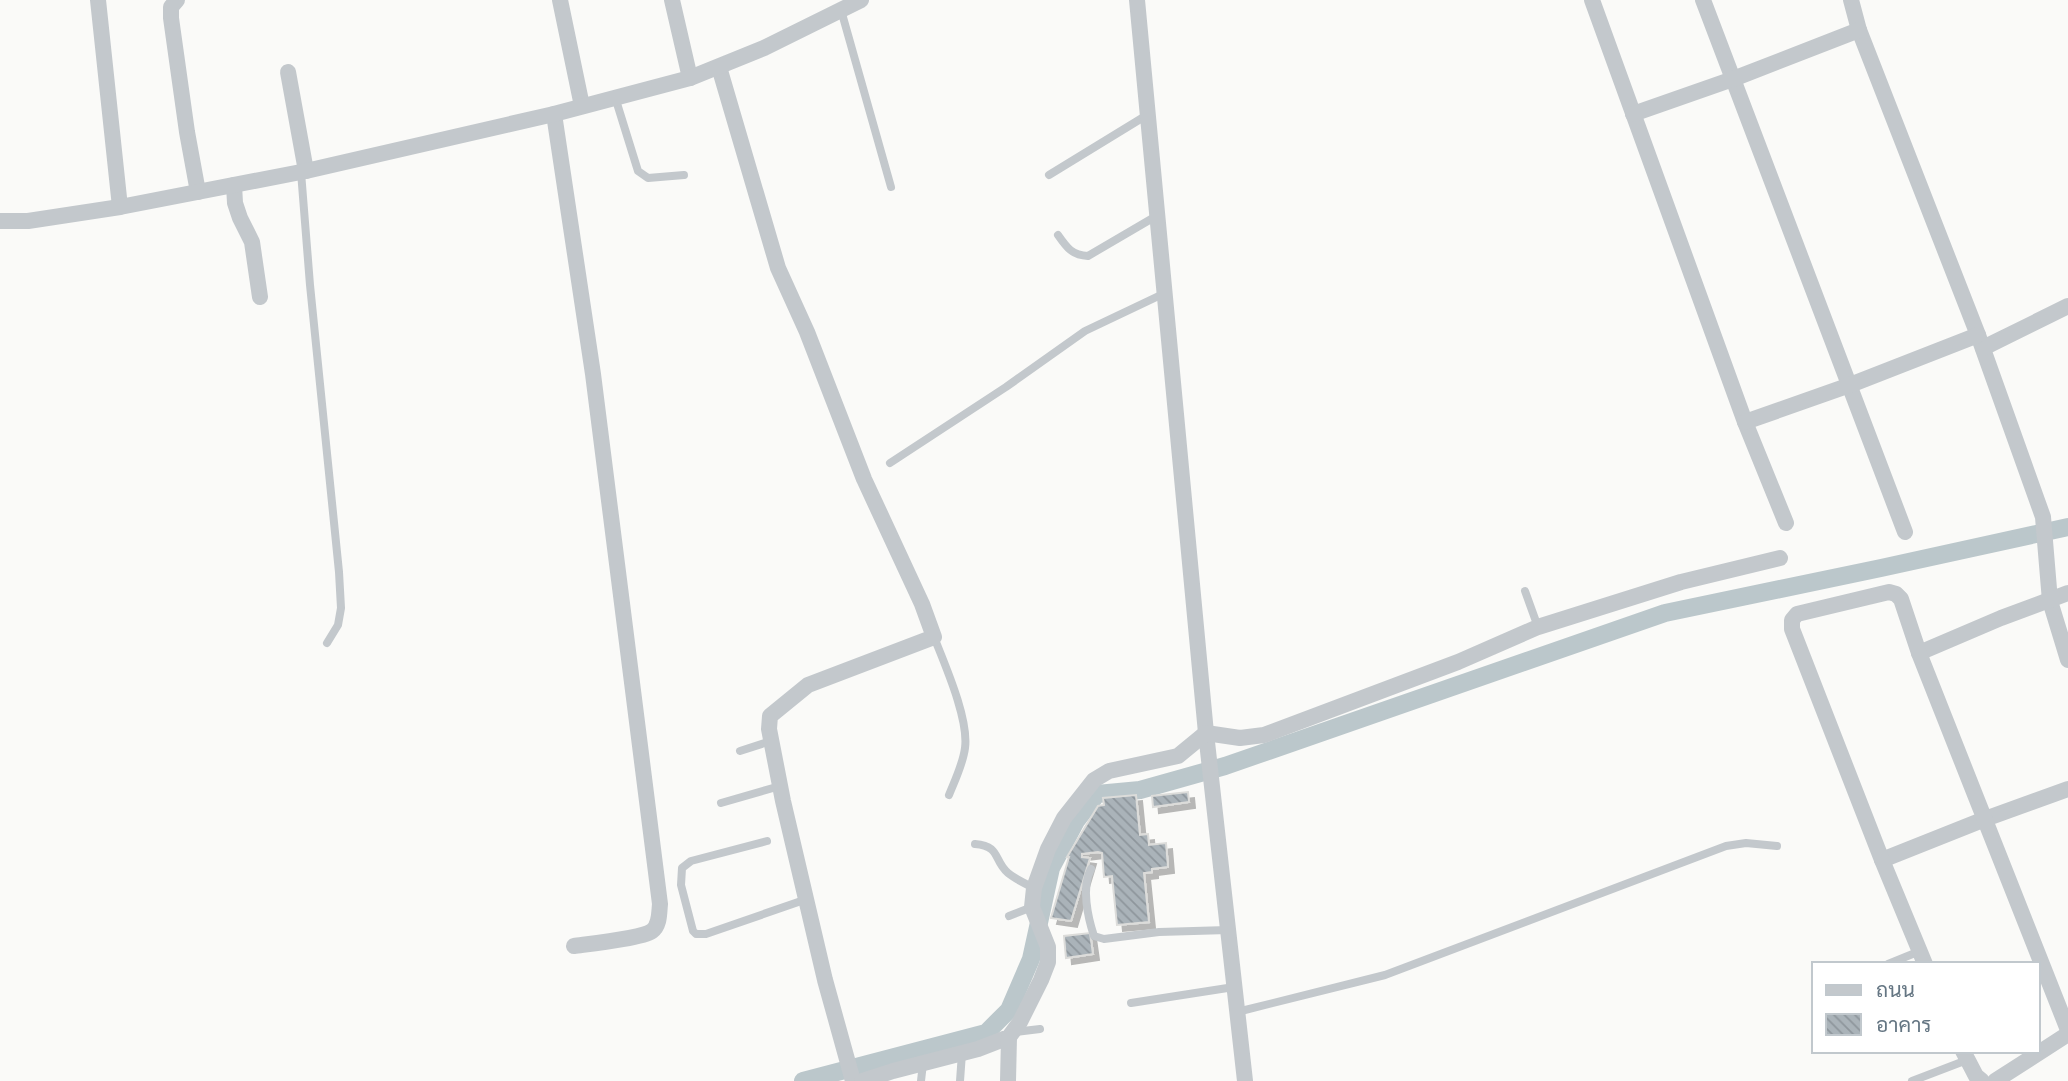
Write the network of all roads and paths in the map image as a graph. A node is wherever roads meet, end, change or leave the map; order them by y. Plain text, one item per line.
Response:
1 (98, 0) edge
2 (177, 0) edge
3 (559, 0) edge
4 (672, 0) edge
5 (862, 0) edge
6 (1137, 0) edge
7 (1592, 0) edge
8 (1703, 0) edge
9 (1851, 0) edge
10 (841, 10) junction
11 (1859, 30) junction
12 (719, 66) junction
13 (288, 72) dead end
14 (690, 78) junction
15 (1733, 79) junction
16 (615, 97) junction
17 (582, 106) junction
18 (554, 114) junction
19 (1633, 114) junction
20 (1147, 115) junction
21 (303, 172) junction
22 (684, 175) dead end
23 (1049, 175) dead end
24 (234, 185) junction
25 (891, 187) dead end
26 (198, 192) junction
27 (120, 207) junction
28 (1158, 215) junction
29 (0, 221) edge
30 (1058, 235) dead end
31 (1165, 293) junction
32 (260, 297) dead end
33 (2068, 306) edge
34 (1980, 341) junction
35 (1850, 385) junction
36 (1745, 422) junction
37 (890, 463) dead end
38 (1786, 523) dead end
39 (1905, 531) dead end
40 (1780, 558) dead end
41 (1525, 592) dead end
42 (2068, 593) edge
43 (2050, 601) junction
44 (1538, 627) junction
45 (934, 637) junction
46 (327, 643) dead end
47 (1919, 653) junction
48 (2068, 660) edge
49 (771, 741) junction
50 (1207, 741) junction
51 (740, 751) dead end
52 (780, 786) junction
53 (2068, 789) edge
54 (949, 795) dead end
55 (721, 803) dead end
56 (1985, 819) junction
57 (767, 842) dead end
58 (975, 845) dead end
59 (1777, 846) dead end
60 (1882, 860) junction
61 (1091, 869) dead end
62 (1034, 888) junction
63 (807, 899) junction
64 (1035, 913) junction
65 (1009, 916) dead end
66 (1228, 930) junction
67 (574, 946) dead end
68 (1923, 958) edge
69 (1900, 962) edge
70 (1234, 987) junction
71 (1132, 1003) dead end
72 (1237, 1012) junction
73 (1040, 1030) dead end
74 (2068, 1032) edge
75 (1011, 1035) junction
76 (2040, 1051) edge
77 (962, 1053) junction
78 (2037, 1053) edge
79 (1965, 1055) edge
80 (923, 1063) junction
81 (855, 1079) edge
82 (921, 1081) edge
83 (960, 1081) edge
84 (1008, 1081) edge
85 (1245, 1081) edge
86 (1912, 1081) edge
87 (1982, 1081) edge
88 (1995, 1081) edge

1 - 27 street
2 - 26 street
3 - 17 street
4 - 14 street
5 - 10 street
6 - 20 street
7 - 19 street
8 - 15 street
9 - 11 street
10 - 12 street
10 - 25 lane
11 - 15 street
11 - 34 street
12 - 14 street
12 - 45 street
13 - 21 street
14 - 16 street
15 - 19 street
15 - 35 street
16 - 17 street
16 - 22 lane
17 - 18 street
18 - 21 street
18 - 67 street
19 - 36 street
20 - 23 lane
20 - 28 street
21 - 24 street
21 - 46 lane
24 - 26 street
24 - 32 street
26 - 27 street
27 - 29 street
28 - 30 lane
28 - 31 street
31 - 37 lane
31 - 50 street
33 - 34 street
34 - 35 street
34 - 43 street
35 - 36 street
35 - 39 street
36 - 38 street
40 - 44 street
41 - 44 lane
42 - 43 street
43 - 47 street
43 - 48 street
44 - 50 street
45 - 49 street
45 - 54 lane
47 - 56 street
47 - 60 street
49 - 51 lane
49 - 52 street
50 - 62 street
50 - 66 street
52 - 55 lane
52 - 63 street
53 - 56 street
56 - 60 street
56 - 74 street
57 - 63 lane
58 - 62 lane
59 - 72 lane
60 - 68 street
61 - 66 lane
62 - 64 street
63 - 81 street
64 - 65 lane
64 - 75 street
66 - 70 street
68 - 69 lane
70 - 71 lane
70 - 72 street
72 - 85 street
73 - 75 lane
74 - 76 street
75 - 77 street
75 - 84 street
77 - 80 street
77 - 83 lane
78 - 88 street
79 - 86 lane
79 - 87 street
80 - 81 street
80 - 82 lane

